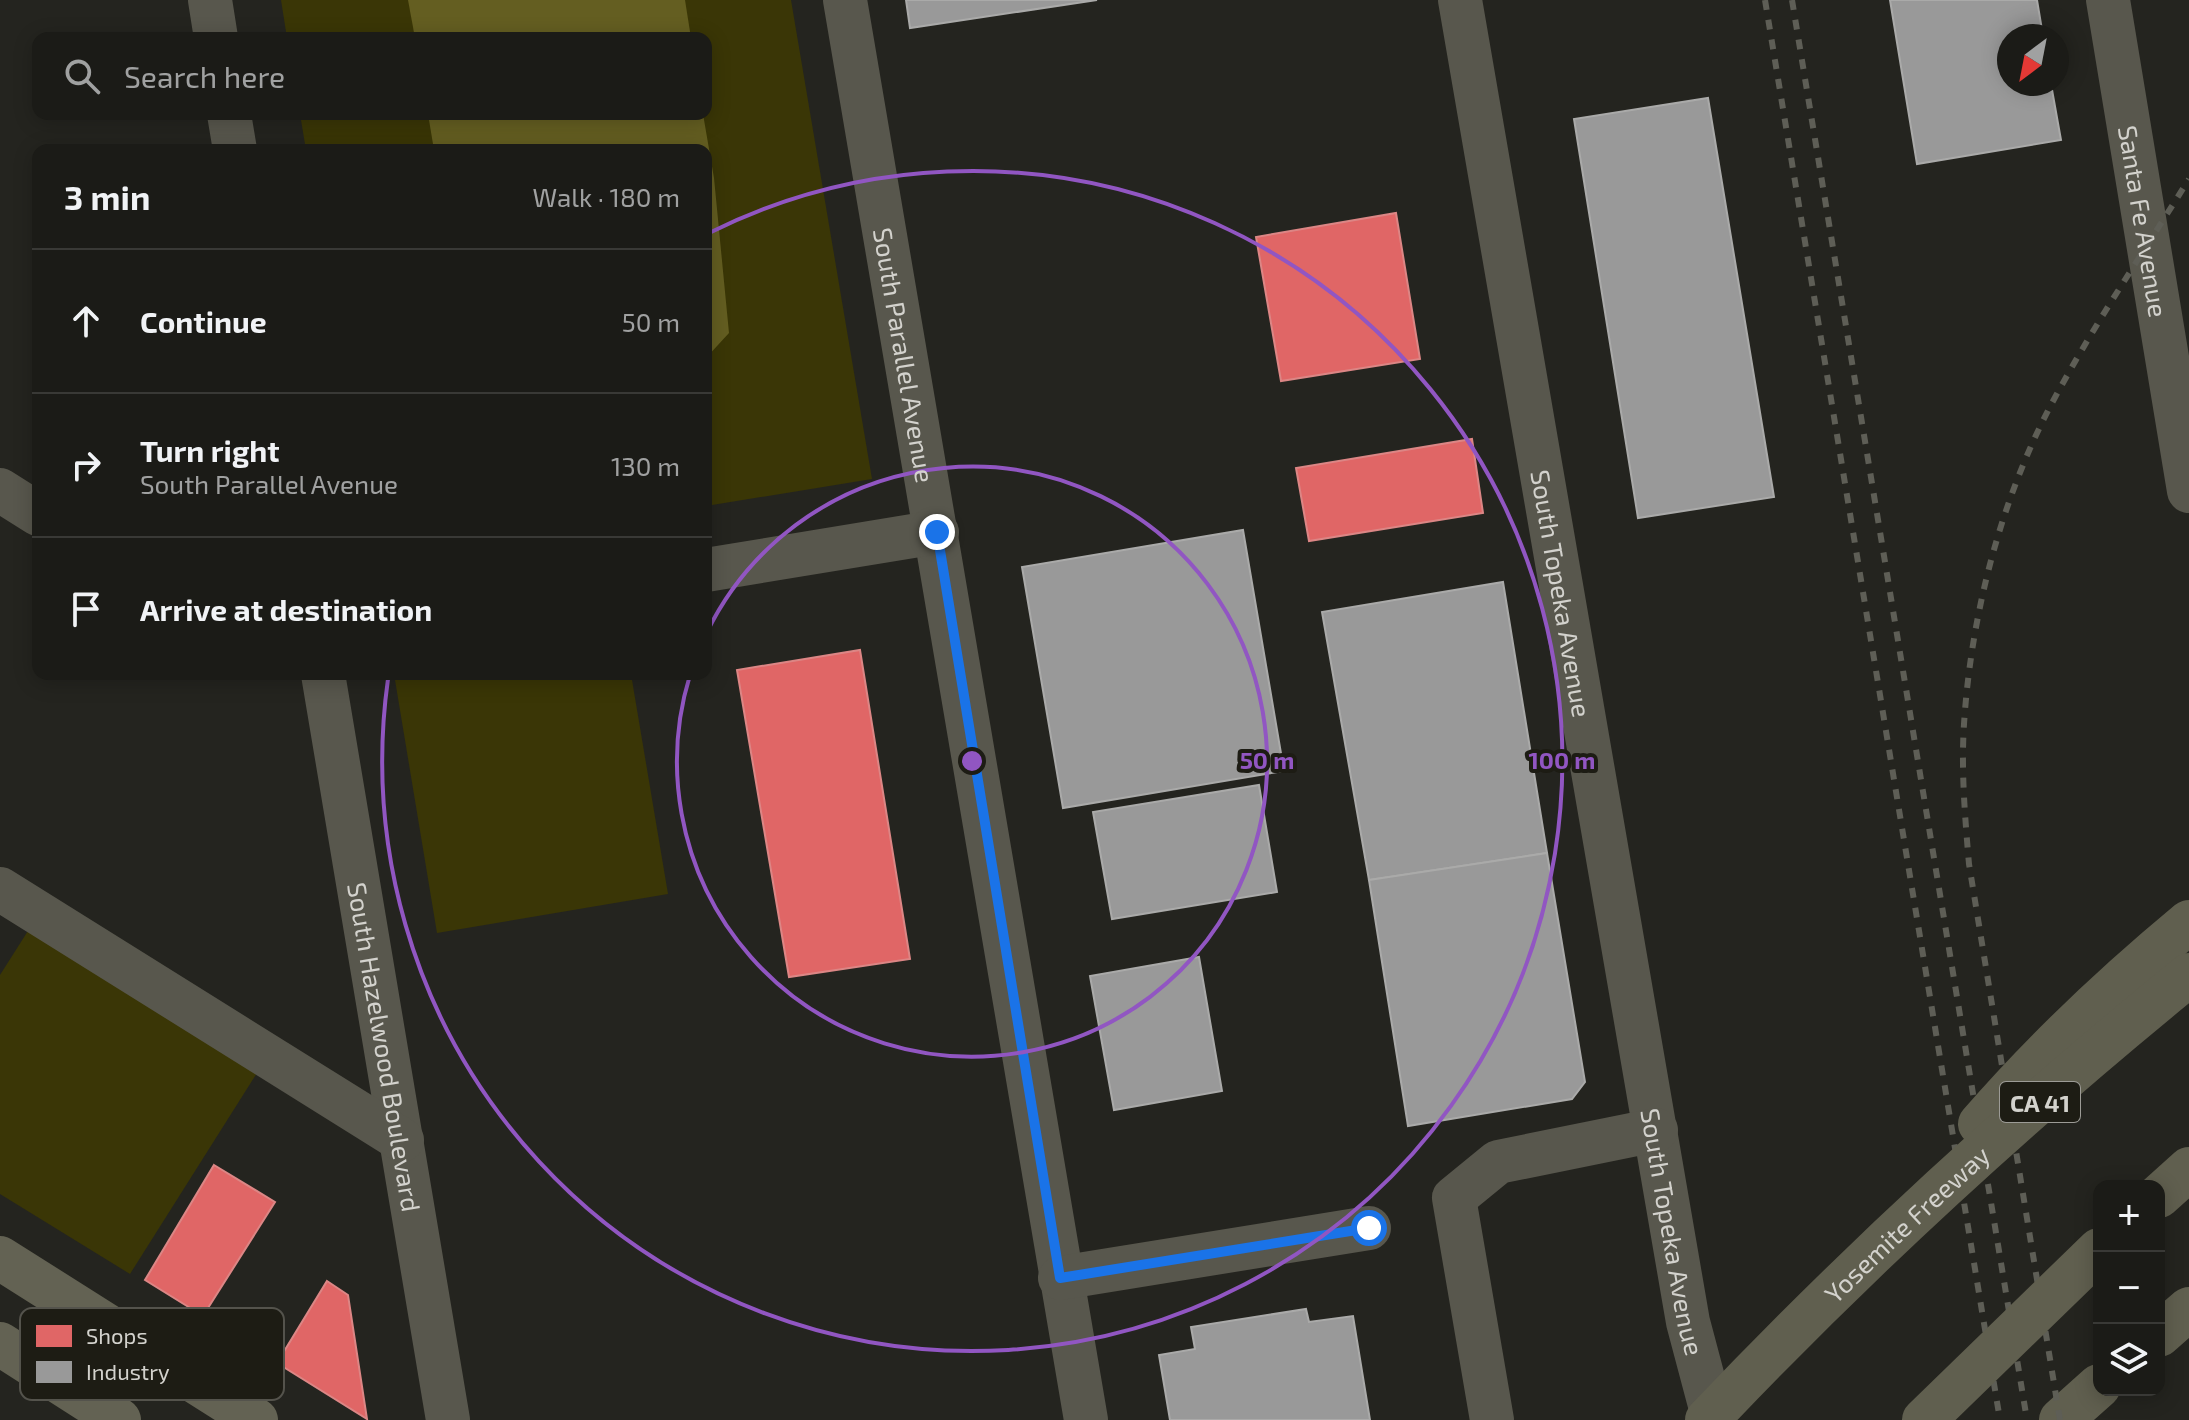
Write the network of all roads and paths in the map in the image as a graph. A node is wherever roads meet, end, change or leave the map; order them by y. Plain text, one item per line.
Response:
1 (210, 0) edge
2 (845, 0) edge
3 (1460, 0) edge
4 (2108, 0) edge
5 (215, 32) edge
6 (230, 120) edge
7 (234, 144) edge
8 (0, 490) edge
9 (2189, 491) edge
10 (32, 510) edge
11 (937, 532) junction
12 (712, 569) edge
13 (314, 681) edge
14 (0, 889) edge
15 (2189, 922) edge
16 (2189, 975) edge
17 (1656, 1130) junction
18 (402, 1140) junction
19 (2189, 1169) edge
20 (2165, 1191) edge
21 (1369, 1228) dead end
22 (1893, 1232) junction
23 (2097, 1252) edge
24 (0, 1258) edge
25 (1060, 1278) junction
26 (79, 1308) edge
27 (2189, 1309) edge
28 (2165, 1330) edge
29 (0, 1344) edge
30 (20, 1357) edge
31 (2093, 1391) edge
32 (88, 1400) edge
33 (224, 1400) edge
34 (119, 1420) edge
35 (256, 1420) edge
36 (448, 1420) edge
37 (1086, 1420) edge
38 (1492, 1420) edge
39 (1707, 1420) edge
40 (1714, 1420) edge
41 (1924, 1420) edge
42 (2061, 1420) edge

1 - 5 street
2 - 11 street, South Parallel Avenue
3 - 17 street, South Topeka Avenue
4 - 9 street, Santa Fe Avenue
6 - 7 street
8 - 10 street
11 - 12 street
11 - 25 street, South Parallel Avenue
13 - 18 street, South Hazelwood Boulevard
14 - 18 street
15 - 22 highway, bridge
16 - 22 highway, Yosemite Freeway / CA 41, bridge
17 - 38 street
17 - 40 street, South Topeka Avenue
18 - 36 street, South Hazelwood Boulevard
19 - 20 highway
21 - 25 street
22 - 39 highway, Yosemite Freeway / CA 41, bridge
23 - 41 highway, bridge
24 - 26 main road
25 - 37 street, South Parallel Avenue
27 - 28 highway
29 - 30 main road
31 - 42 highway
32 - 34 main road
33 - 35 main road

